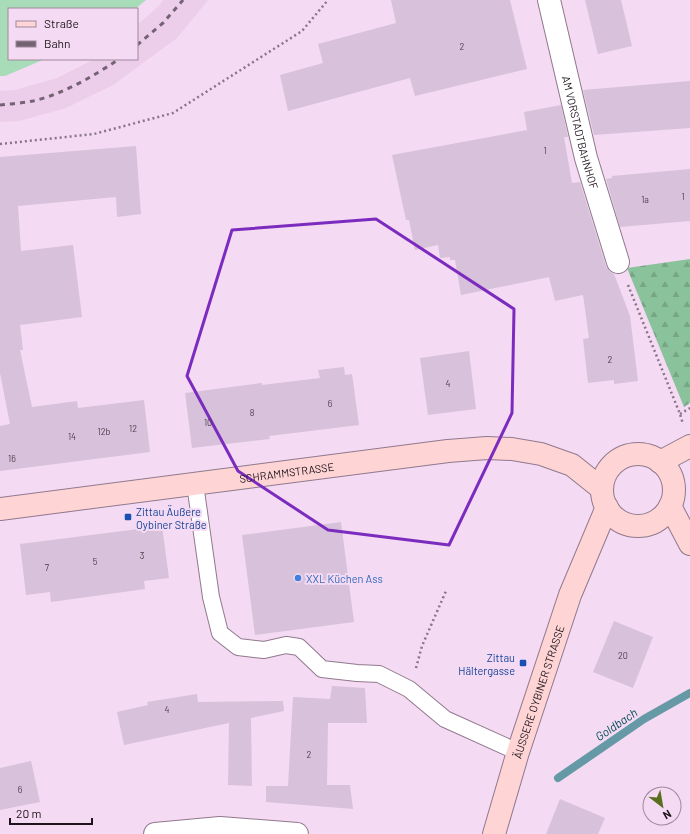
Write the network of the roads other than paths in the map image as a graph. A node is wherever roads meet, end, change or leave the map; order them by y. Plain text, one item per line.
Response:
1 (549, 0) edge
2 (618, 262) road end
3 (689, 447) edge
4 (618, 460) junction
5 (572, 465) junction
6 (665, 468) junction
7 (195, 484) junction
8 (605, 498) junction
9 (0, 509) edge
10 (664, 513) junction
11 (629, 524) junction
12 (690, 543) edge
13 (587, 552) junction
14 (518, 752) junction
15 (155, 834) edge
16 (297, 834) edge
17 (494, 834) edge

1 - 2 street, AM VORSTADTBAHNHOF
3 - 6 main road
4 - 5 main road, SCHRAMMSTRASSE
4 - 6 main road
4 - 8 main road
5 - 7 main road, SCHRAMMSTRASSE
5 - 8 main road, SCHRAMMSTRASSE
6 - 10 main road
7 - 9 main road, SCHRAMMSTRASSE
7 - 14 lane
8 - 11 main road
8 - 13 main road, ÄUSSERE OYBINER STRASSE
10 - 11 main road
10 - 12 main road
11 - 13 main road
13 - 14 main road, ÄUSSERE OYBINER STRASSE
14 - 17 main road, ÄUSSERE OYBINER STRASSE
15 - 16 street

